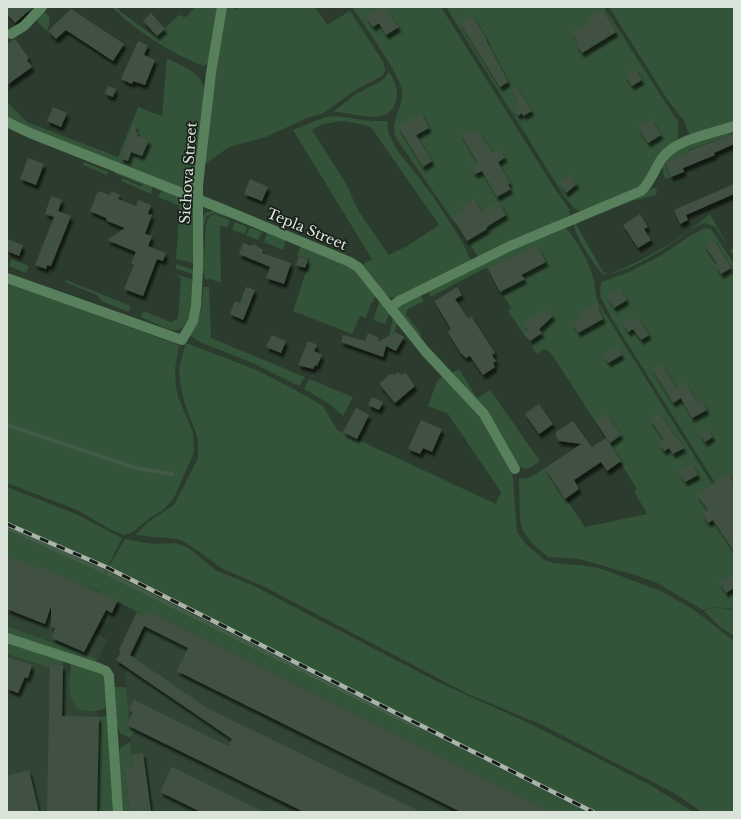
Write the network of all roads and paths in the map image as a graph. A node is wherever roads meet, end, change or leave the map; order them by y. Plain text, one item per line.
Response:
1 (42, 7) edge
2 (222, 7) edge
3 (11, 34) dead end
4 (7, 122) edge
5 (734, 126) edge
6 (197, 200) junction
7 (7, 278) edge
8 (390, 308) junction
9 (515, 469) dead end
10 (7, 638) edge
11 (118, 812) edge

1 - 3 street
2 - 6 street, Sichova Street
4 - 6 street, Tepla Street
5 - 8 street
6 - 7 street, Sichova Street
6 - 8 street, Tepla Street
8 - 9 street, Tepla Street
10 - 11 street

